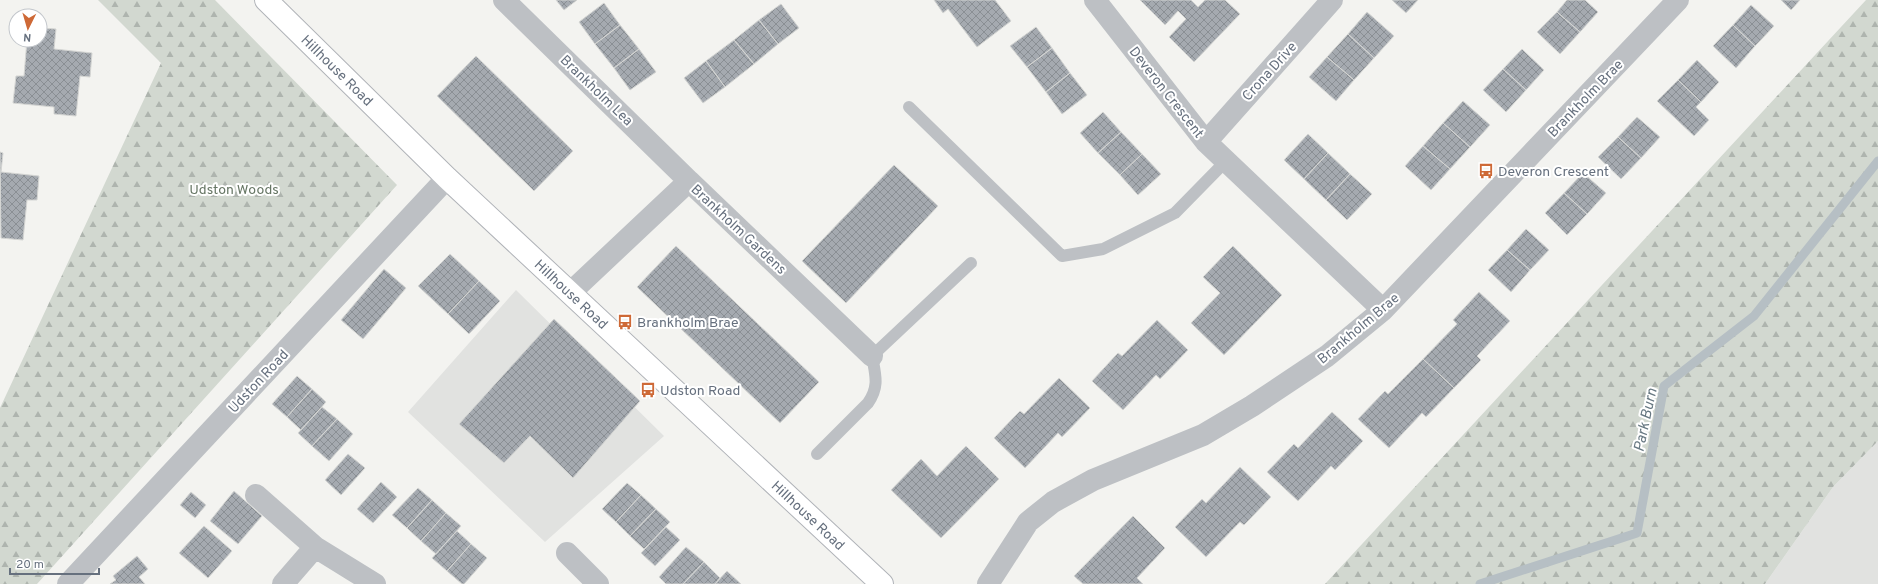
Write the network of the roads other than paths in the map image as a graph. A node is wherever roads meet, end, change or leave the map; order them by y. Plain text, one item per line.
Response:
1 (266, 0) edge
2 (504, 0) edge
3 (1095, 0) edge
4 (1332, 0) edge
5 (1678, 0) edge
6 (909, 107) dead end
7 (1206, 142) junction
8 (1226, 161) junction
9 (447, 178) junction
10 (690, 181) junction
11 (971, 263) dead end
12 (570, 293) junction
13 (1384, 310) junction
14 (872, 356) junction
15 (817, 454) dead end
16 (256, 495) dead end
17 (315, 547) junction
18 (567, 553) dead end
19 (68, 584) edge
20 (283, 584) edge
21 (375, 584) edge
22 (598, 584) edge
23 (882, 584) edge
24 (988, 584) edge

1 - 9 street, Hillhouse Road
2 - 10 street, Brankholm Lea
3 - 7 street, Deveron Crescent
4 - 7 street, Crona Drive
5 - 13 street, Brankholm Brae
6 - 8 lane
7 - 8 street, Deveron Crescent
8 - 13 street, Deveron Crescent
9 - 12 street, Hillhouse Road
9 - 19 street, Udston Road
10 - 12 street, Brankholm Gardens
10 - 14 street, Brankholm Gardens
11 - 14 lane
12 - 23 street, Hillhouse Road
13 - 24 street, Brankholm Brae
14 - 15 lane
16 - 17 street
17 - 20 street
17 - 21 street
18 - 22 street

